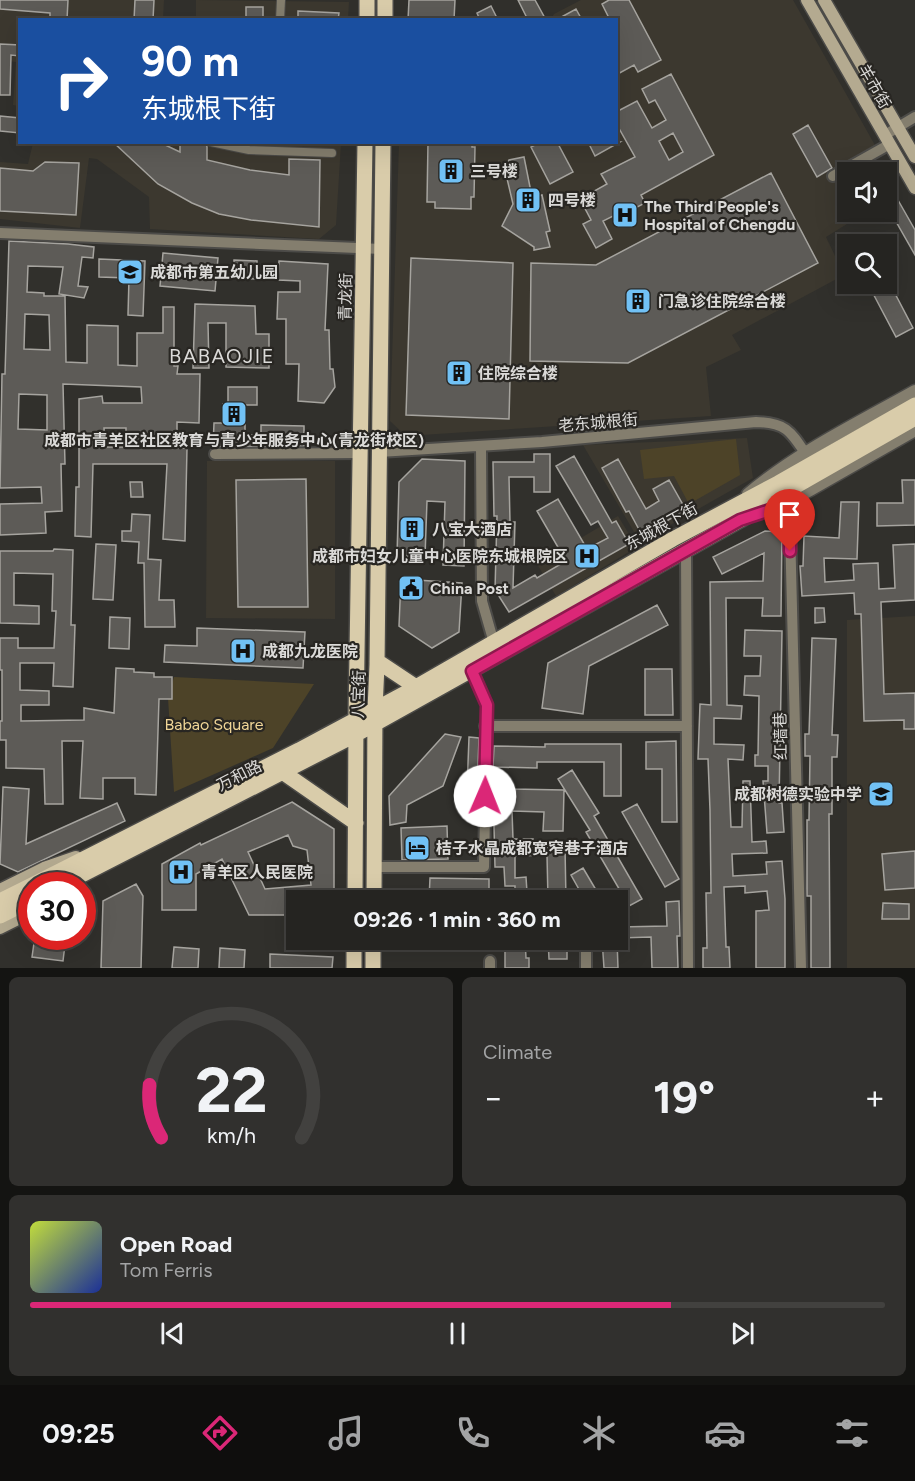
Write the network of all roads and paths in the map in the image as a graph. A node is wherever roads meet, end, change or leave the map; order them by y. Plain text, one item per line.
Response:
1 (281, 0) edge
2 (367, 0) edge
3 (385, 0) edge
4 (807, 0) edge
5 (824, 0) edge
6 (280, 18) edge
7 (367, 18) edge
8 (385, 18) edge
9 (915, 117) edge
10 (898, 128) junction
11 (887, 140) junction
12 (220, 144) edge
13 (365, 144) edge
14 (383, 144) edge
15 (332, 153) dead end
16 (915, 158) edge
17 (833, 176) dead end
18 (915, 188) edge
19 (0, 233) edge
20 (363, 249) junction
21 (382, 249) junction
22 (915, 391) edge
23 (915, 405) edge
24 (915, 418) edge
25 (915, 430) edge
26 (481, 446) junction
27 (379, 452) junction
28 (361, 453) junction
29 (805, 453) junction
30 (215, 454) dead end
31 (779, 507) junction
32 (736, 514) junction
33 (686, 550) junction
34 (494, 643) junction
35 (377, 661) junction
36 (472, 671) junction
37 (416, 687) junction
38 (375, 716) junction
39 (356, 718) junction
40 (486, 726) junction
41 (687, 726) junction
42 (355, 735) junction
43 (284, 773) junction
44 (356, 823) junction
45 (115, 851) junction
46 (374, 867) junction
47 (64, 872) edge
48 (82, 872) edge
49 (92, 872) edge
50 (0, 890) edge
51 (355, 890) edge
52 (374, 890) edge
53 (18, 892) edge
54 (0, 901) edge
55 (18, 907) edge
56 (0, 916) edge
57 (18, 919) edge
58 (0, 928) edge
59 (354, 950) edge
60 (373, 950) edge
61 (586, 950) edge
62 (354, 968) edge
63 (373, 968) edge
64 (586, 968) edge
65 (688, 968) edge
66 (801, 968) edge

1 - 6 street
2 - 7 main road
3 - 8 main road
4 - 11 main road, 羊市街
5 - 10 main road, 羊市街
9 - 10 street
10 - 11 street
10 - 16 main road, 羊市街
11 - 17 street
11 - 18 main road, 羊市街
12 - 15 street
13 - 20 main road, 青龙街
14 - 21 main road, 八宝街
19 - 20 street
20 - 21 street
20 - 28 main road, 青龙街
21 - 27 main road, 八宝街
22 - 29 street, 东城根下街
23 - 32 main road
24 - 32 main road
25 - 31 street, 东城根下街
26 - 27 street, 老东城根街
26 - 29 street, 老东城根街
26 - 34 street
27 - 35 main road, 八宝街
28 - 30 street
28 - 39 main road, 八宝街
29 - 32 street, 东城根下街
31 - 32 street, 东城根下街
31 - 66 street, 红墙巷
32 - 33 main road, 东城根下街
32 - 34 main road, 东城根下街
33 - 36 main road, 东城根下街
33 - 41 street
34 - 37 main road, 东城根下街
35 - 37 main road
35 - 38 main road, 八宝街
36 - 38 main road, 东城根下街
36 - 40 street
37 - 38 main road, 东城根下街
38 - 39 main road, 东城根下街
38 - 42 main road, 万和路
38 - 46 main road, 八宝街
39 - 42 main road, 八宝街
39 - 45 main road, 万和路
40 - 41 street
40 - 46 street
41 - 65 street
42 - 43 main road, 万和路
42 - 44 main road, 八宝街
43 - 44 main road
43 - 45 main road, 万和路
44 - 51 main road, 八宝街
45 - 47 main road, 万和路
45 - 48 main road, 万和路
45 - 49 main road, 万和路
45 - 50 main road, 万和路
46 - 52 main road, 八宝街
53 - 54 main road, 万和路
55 - 56 main road
57 - 58 main road
59 - 62 main road
60 - 63 main road
61 - 64 street

